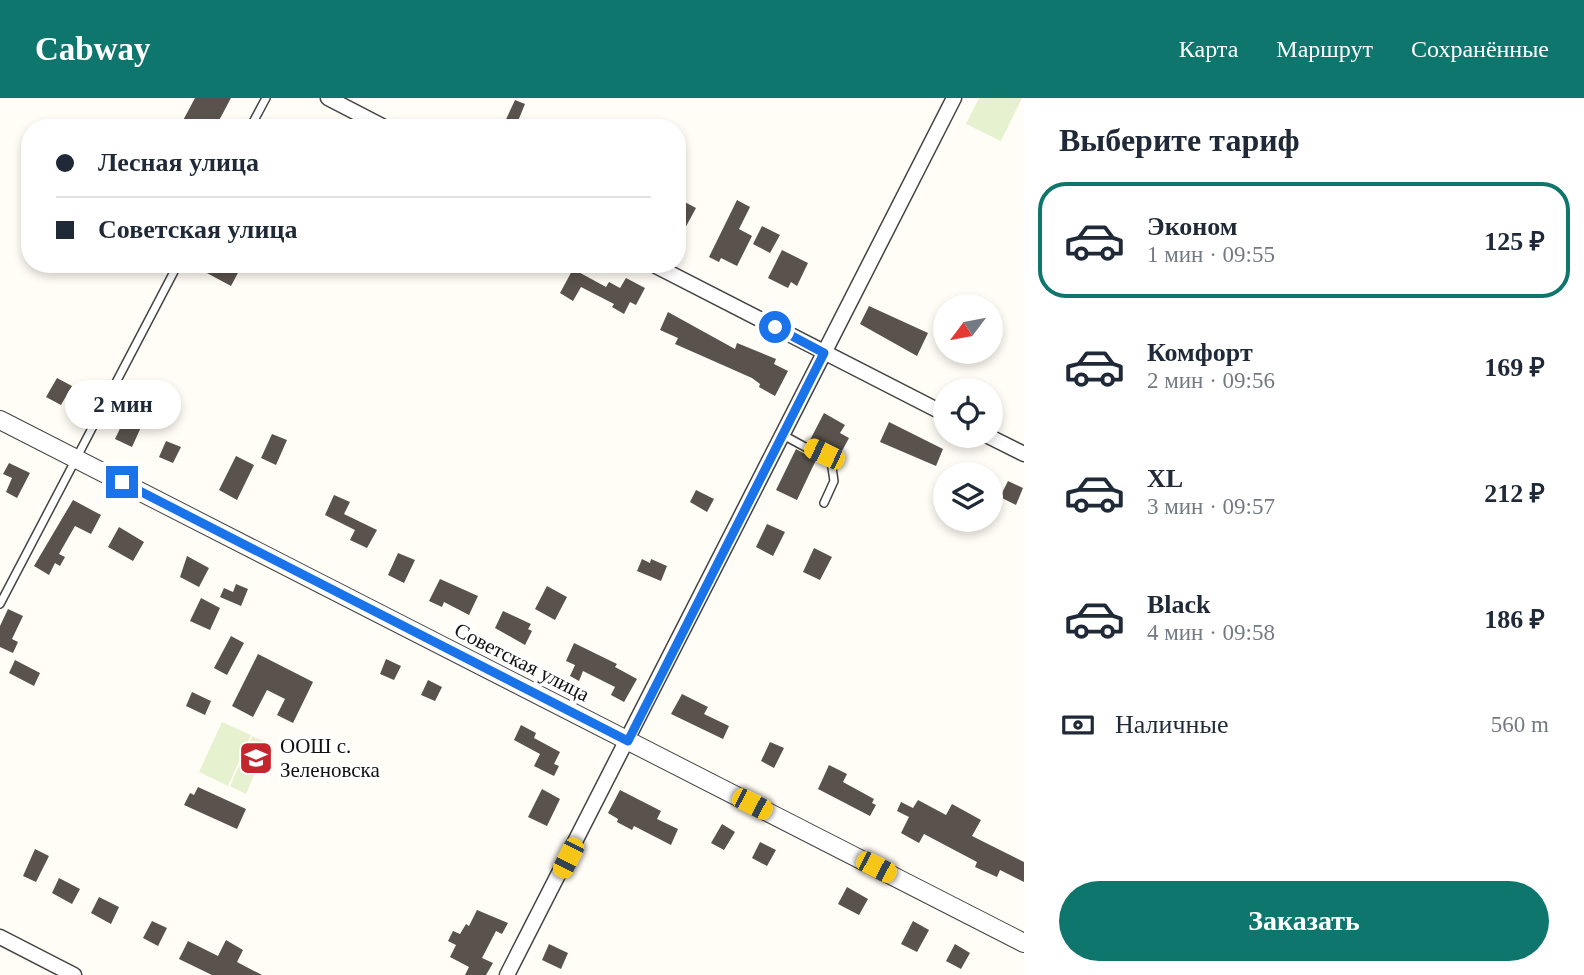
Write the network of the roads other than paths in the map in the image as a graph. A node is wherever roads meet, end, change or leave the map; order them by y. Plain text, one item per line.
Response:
1 (266, 98) edge
2 (328, 98) edge
3 (954, 98) edge
4 (255, 119) edge
5 (369, 119) edge
6 (173, 273) edge
7 (669, 273) edge
8 (824, 353) junction
9 (933, 408) edge
10 (0, 420) edge
11 (783, 435) junction
12 (1003, 444) edge
13 (1024, 454) edge
14 (76, 458) junction
15 (824, 503) dead end
16 (0, 604) edge
17 (628, 741) junction
18 (0, 937) edge
19 (1024, 943) edge
20 (74, 975) edge
21 (507, 975) edge

1 - 4 lane
2 - 5 street
3 - 8 street
6 - 14 lane
7 - 8 street
8 - 9 street
8 - 11 street
10 - 14 street, Советская улица
11 - 15 lane
11 - 17 street
12 - 13 street
14 - 16 lane
14 - 17 street, Советская улица
17 - 19 street, Советская улица
17 - 21 street
18 - 20 street

